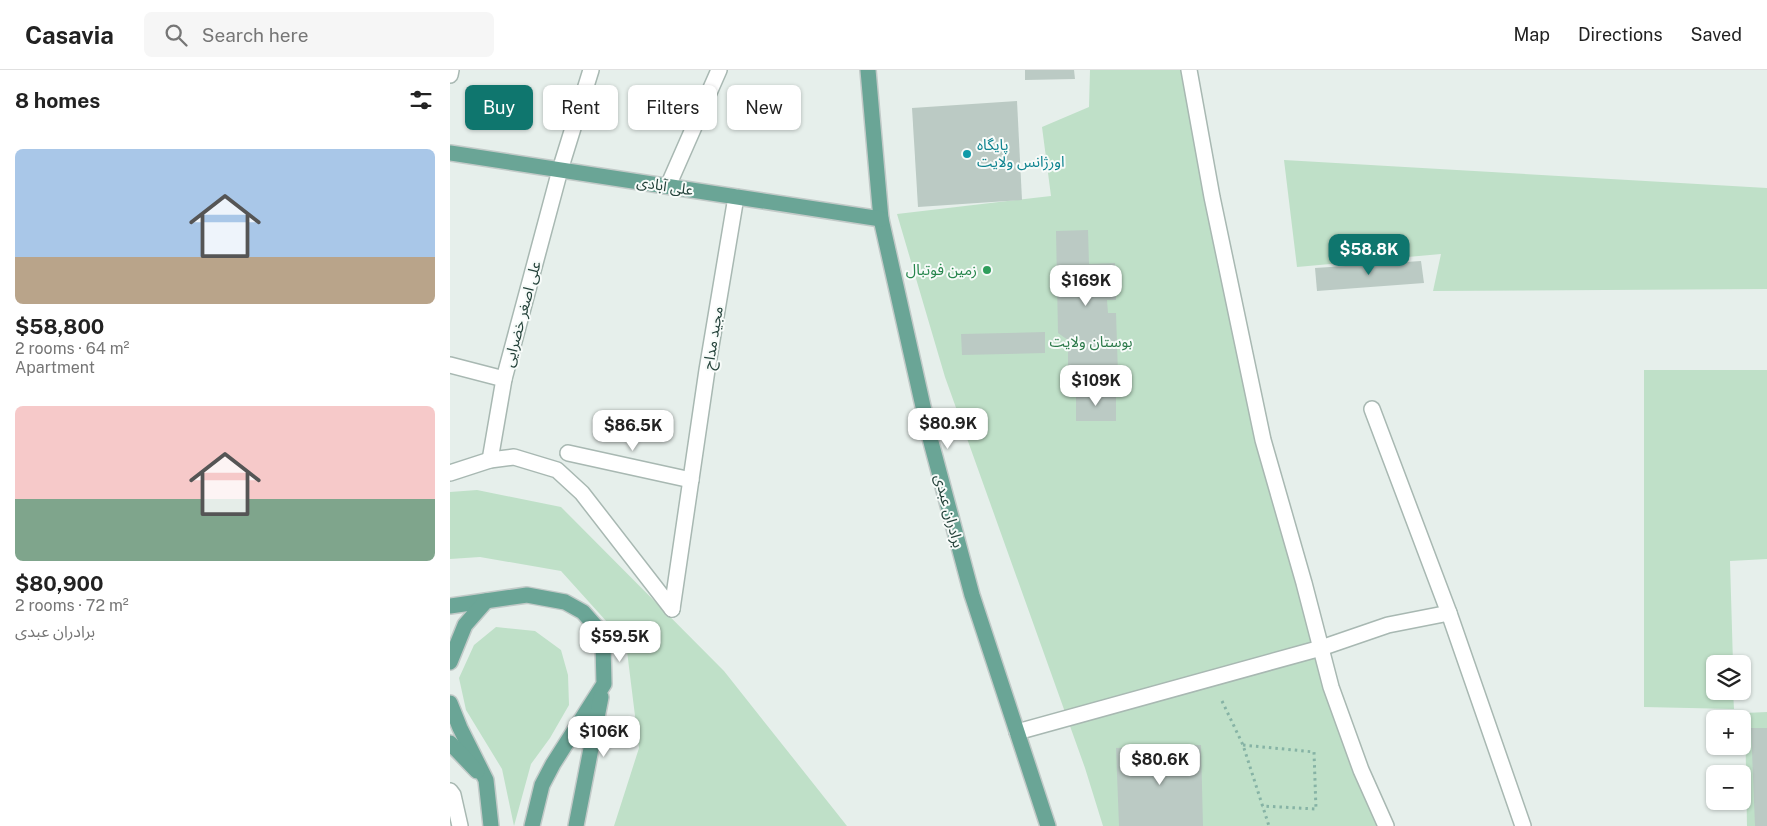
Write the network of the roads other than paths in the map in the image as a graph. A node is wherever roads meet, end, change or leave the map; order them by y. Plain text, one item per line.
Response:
1 (451, 70) edge
2 (591, 70) edge
3 (719, 70) edge
4 (868, 70) edge
5 (1189, 70) edge
6 (450, 74) edge
7 (450, 152) edge
8 (560, 170) junction
9 (668, 186) junction
10 (736, 197) junction
11 (881, 220) junction
12 (450, 365) edge
13 (504, 379) junction
14 (1372, 409) dead end
15 (568, 453) dead end
16 (490, 460) junction
17 (450, 473) edge
18 (691, 480) junction
19 (486, 601) junction
20 (450, 606) edge
21 (1449, 613) junction
22 (1321, 648) junction
23 (450, 662) edge
24 (604, 684) junction
25 (450, 704) edge
26 (1017, 732) junction
27 (450, 743) edge
28 (486, 780) junction
29 (450, 791) edge
30 (460, 826) edge
31 (491, 826) edge
32 (532, 826) edge
33 (576, 826) edge
34 (1048, 826) edge
35 (1386, 826) edge
36 (1523, 826) edge

1 - 6 street
2 - 8 street, علی اصغر خضرایی
3 - 9 street
4 - 11 main road, برادران عبدی
5 - 22 street
7 - 8 main road, علی آبادی
8 - 9 main road, علی آبادی
8 - 13 street, علی اصغر خضرایی
9 - 10 main road, علی آبادی
10 - 11 main road, علی آبادی
10 - 18 street, مجید مداح
11 - 26 main road, برادران عبدی
12 - 13 street
13 - 16 street, علی اصغر خضرایی
14 - 21 street
15 - 18 street
16 - 17 street
16 - 18 street, مجید مداح
19 - 20 main road
19 - 23 main road
19 - 24 main road
21 - 22 street
21 - 36 street
22 - 26 street
22 - 35 street
24 - 32 main road
24 - 33 main road
25 - 28 main road
26 - 34 main road, برادران عبدی
27 - 28 main road
28 - 31 main road
29 - 30 street

